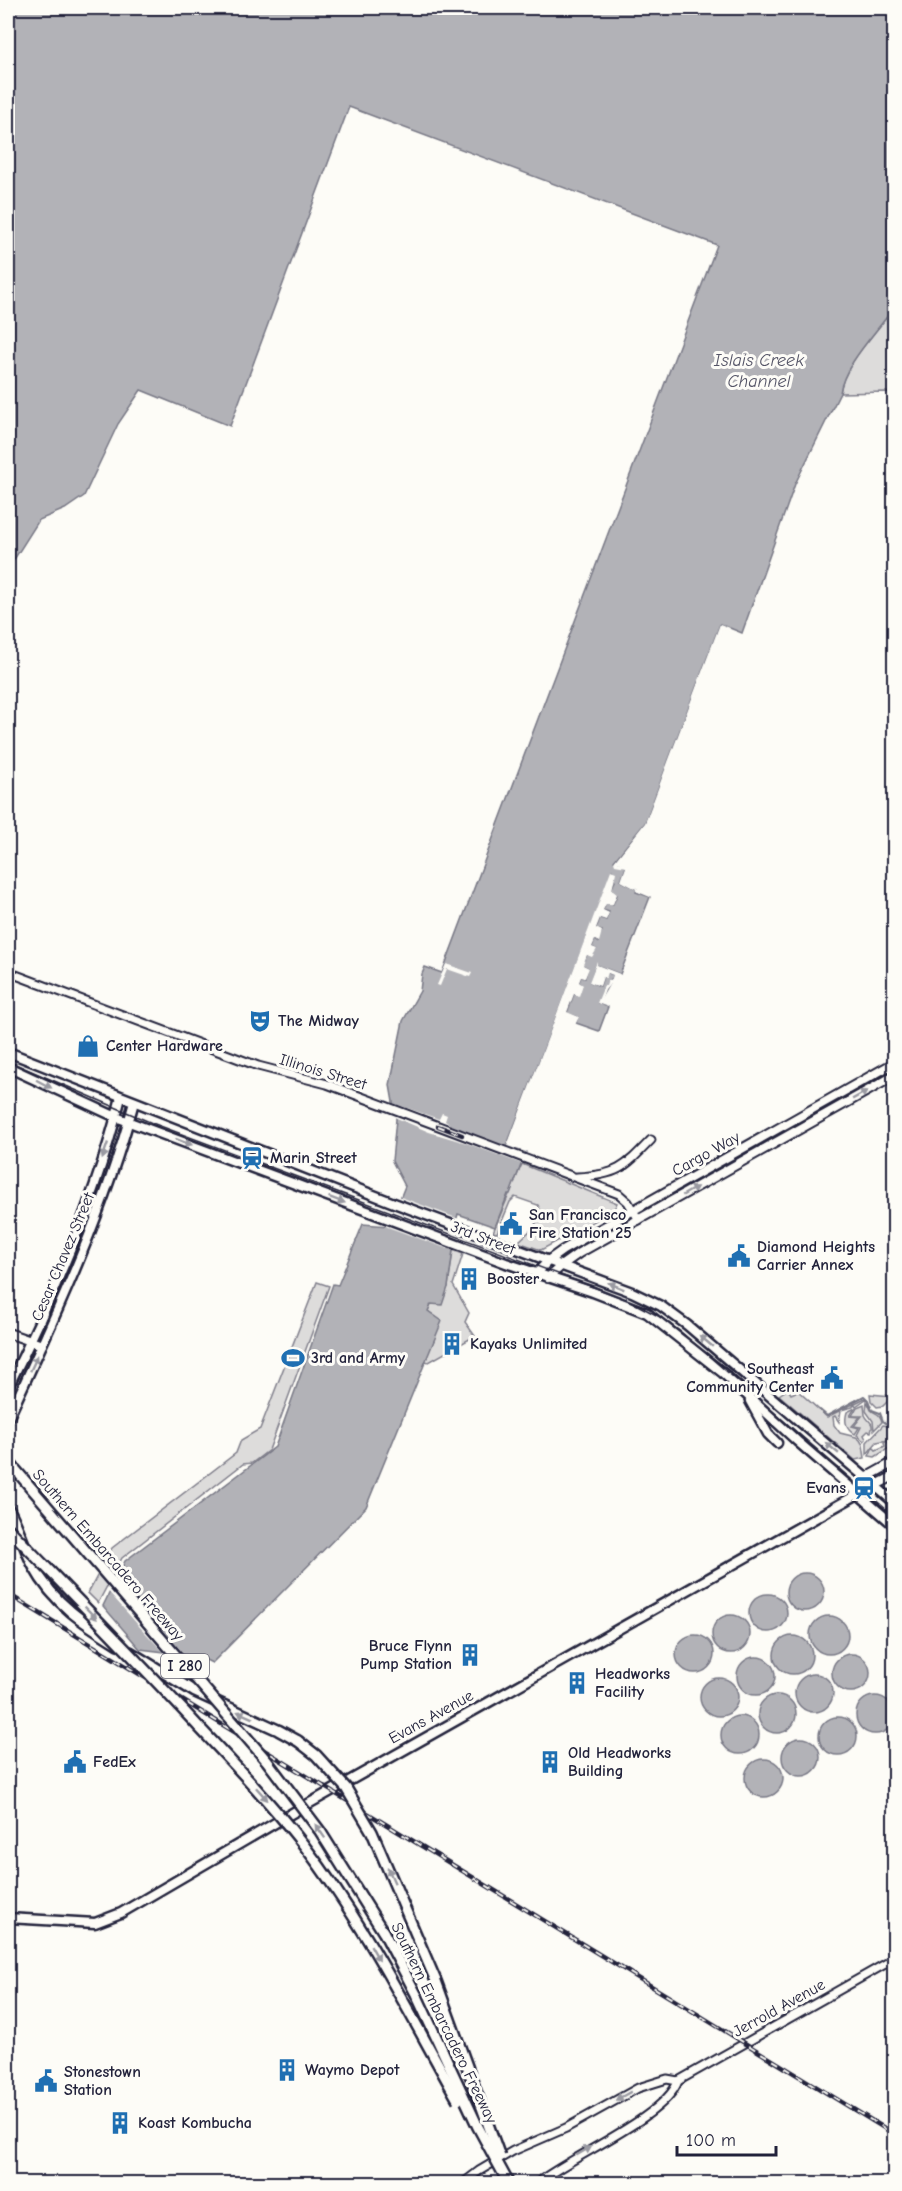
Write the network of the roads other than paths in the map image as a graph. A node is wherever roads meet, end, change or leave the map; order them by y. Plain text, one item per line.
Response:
1 (8, 972) edge
2 (8, 1052) edge
3 (894, 1063) edge
4 (8, 1067) edge
5 (894, 1076) edge
6 (122, 1097) junction
7 (134, 1102) junction
8 (116, 1117) junction
9 (129, 1122) junction
10 (651, 1140) dead end
11 (572, 1177) junction
12 (633, 1210) junction
13 (639, 1220) junction
14 (549, 1260) junction
15 (562, 1265) junction
16 (536, 1274) junction
17 (548, 1278) junction
18 (8, 1333) edge
19 (30, 1341) junction
20 (42, 1346) junction
21 (8, 1387) edge
22 (746, 1393) junction
23 (8, 1419) edge
24 (777, 1443) dead end
25 (8, 1461) edge
26 (894, 1462) edge
27 (894, 1476) edge
28 (867, 1477) junction
29 (876, 1486) junction
30 (858, 1494) junction
31 (894, 1502) edge
32 (8, 1508) edge
33 (10, 1522) edge
34 (894, 1525) edge
35 (8, 1918) edge
36 (894, 1959) edge
37 (678, 2081) junction
38 (462, 2184) edge
39 (509, 2184) edge
40 (536, 2184) edge

1 - 11 street, Illinois Street
2 - 6 main road, 3rd Street
3 - 12 main road, Cargo Way
4 -> 8 main road, 3rd Street
13 -> 5 main road, Cargo Way
6 - 7 main road, 3rd Street
6 - 8 main road, Cesar Chavez Street
7 - 9 main road, Cesar Chavez Street
7 - 14 main road, 3rd Street
8 - 9 main road, 3rd Street
8 -> 19 main road, Cesar Chavez Street
9 -> 16 main road, 3rd Street
9 - 20 main road, Cesar Chavez Street
10 - 11 street
11 - 12 street, Illinois Street
12 - 13 street
12 - 14 main road, Cargo Way
13 - 15 main road, Cargo Way
14 - 15 main road, 3rd Street
14 - 16 main road, Cargo Way
15 - 17 main road, Cargo Way
28 -> 15 main road, 3rd Street
16 - 17 main road, 3rd Street
17 - 22 main road, 3rd Street
18 - 19 main road
19 - 20 main road
19 - 21 main road, Cesar Chavez Street
23 -> 20 main road, Cesar Chavez Street
22 - 24 main road
22 - 30 main road, 3rd Street
39 -> 25 highway, Southern Embarcadero Freeway / I 280, bridge
26 - 28 main road
27 - 29 main road, Evans Avenue
28 - 29 main road, 3rd Street
28 - 30 main road
29 - 30 main road, Evans Avenue
29 - 31 main road, 3rd Street
30 - 34 main road, 3rd Street
30 - 35 main road, Evans Avenue
32 - 33 highway
33 -> 39 highway, Southern Embarcadero Freeway / I 280, bridge
39 -> 33 highway, bridge
36 - 37 street, Jerrold Avenue
37 -> 38 street, Jerrold Avenue
40 -> 37 street, Jerrold Avenue

